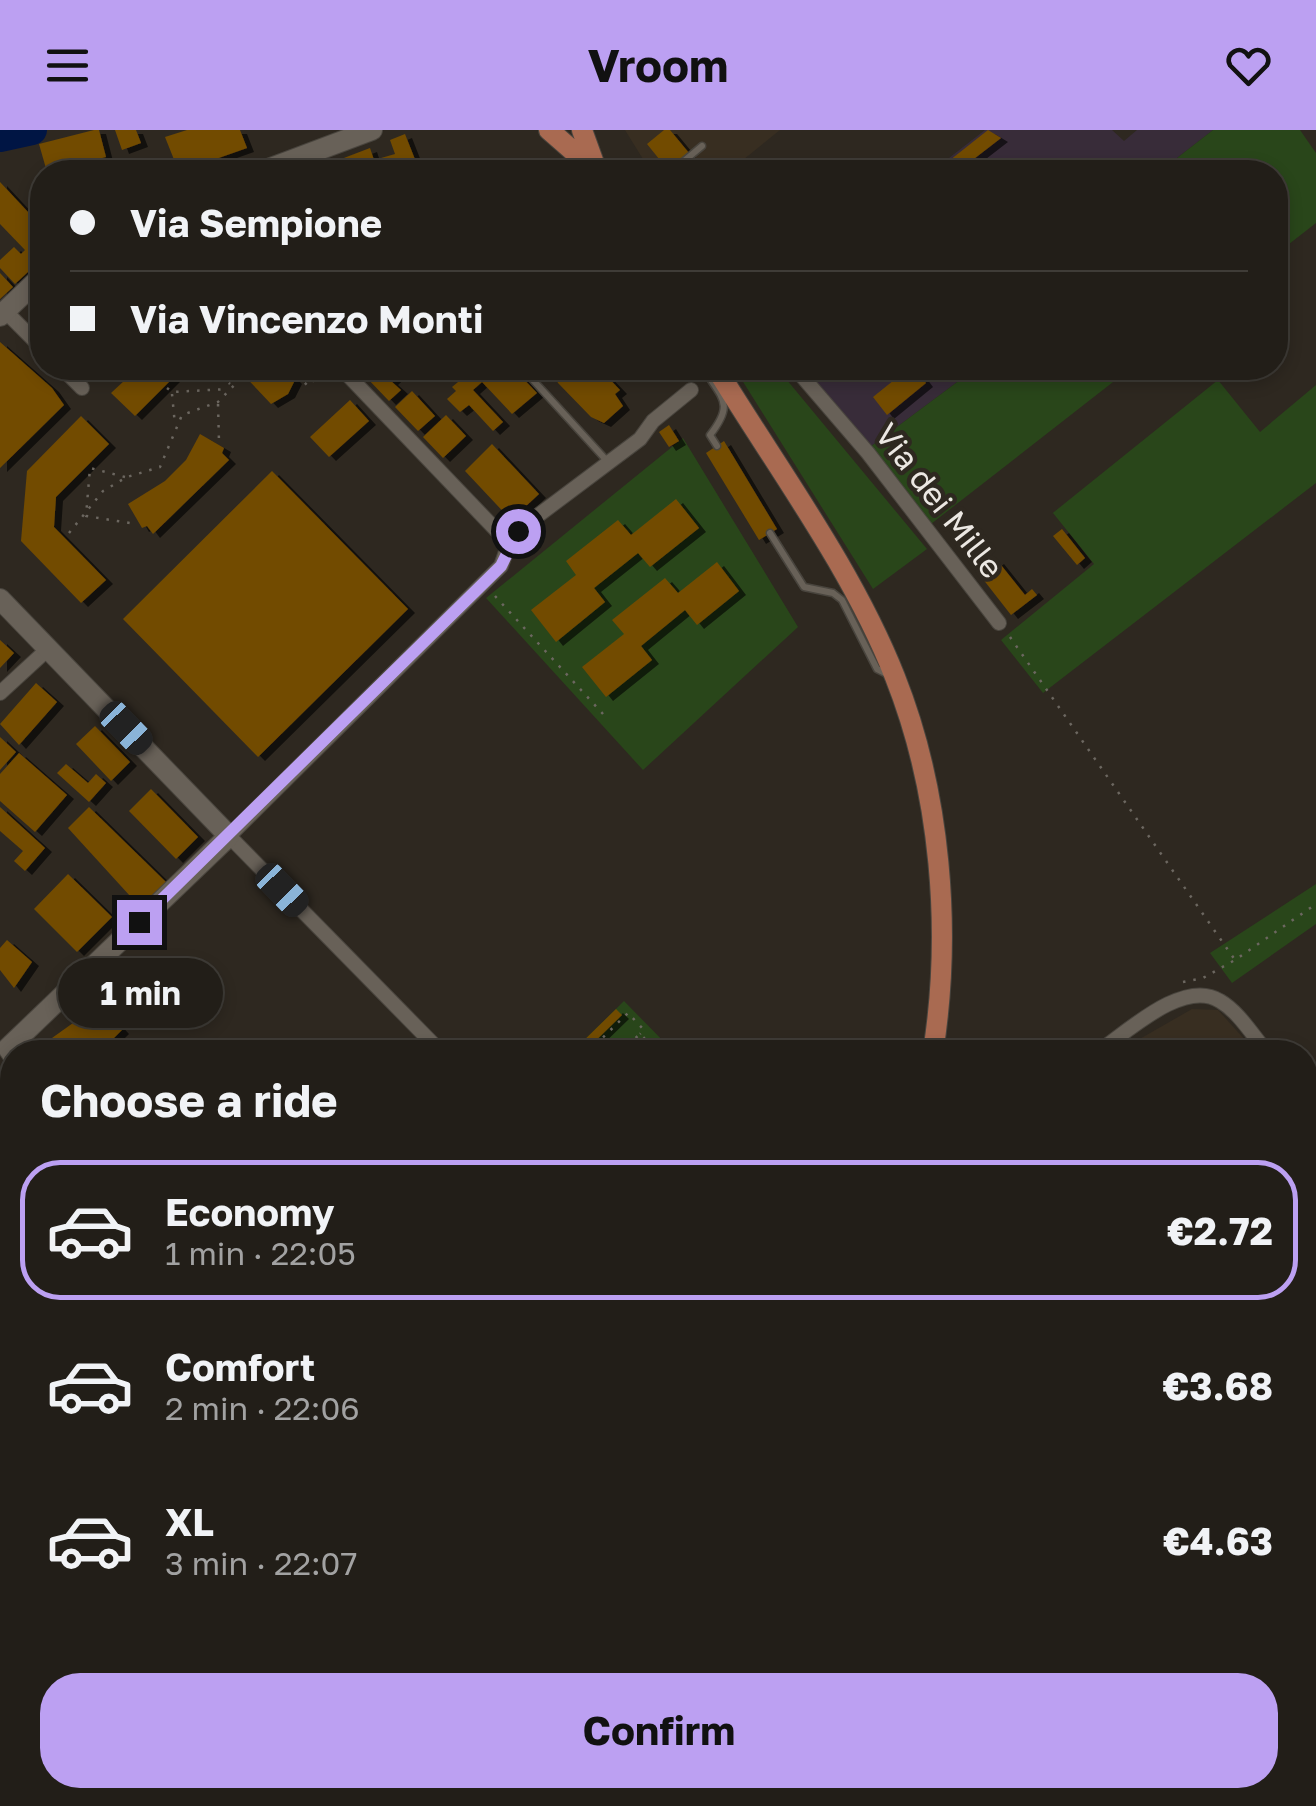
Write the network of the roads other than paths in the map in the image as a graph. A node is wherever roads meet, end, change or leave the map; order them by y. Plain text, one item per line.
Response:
1 (372, 130) edge
2 (549, 130) edge
3 (582, 130) edge
4 (702, 146) dead end
5 (292, 160) edge
6 (583, 160) edge
7 (593, 160) edge
8 (685, 160) edge
9 (30, 288) edge
10 (3, 314) edge
11 (30, 338) edge
12 (74, 380) edge
13 (358, 380) edge
14 (533, 380) edge
15 (710, 380) edge
16 (723, 380) edge
17 (805, 380) edge
18 (82, 388) dead end
19 (691, 390) dead end
20 (716, 446) dead end
21 (608, 462) junction
22 (770, 533) dead end
23 (512, 535) junction
24 (0, 600) edge
25 (999, 623) road end
26 (48, 648) junction
27 (896, 679) junction
28 (0, 693) edge
29 (229, 836) junction
30 (14, 1040) edge
31 (429, 1040) edge
32 (934, 1040) edge
33 (1117, 1040) edge
34 (1256, 1040) edge

1 - 5 street
2 - 6 main road
3 - 7 main road
4 - 8 lane
9 - 10 street
10 - 11 street
12 - 18 street
13 - 23 street
14 - 21 lane
15 - 20 lane
16 - 27 main road
17 - 25 street, Via dei Mille
19 - 21 street
21 - 23 street
22 - 27 lane
23 - 29 street
24 - 26 street
26 - 28 street
26 - 29 street
27 - 32 main road
29 - 30 street
29 - 31 street
33 - 34 street

